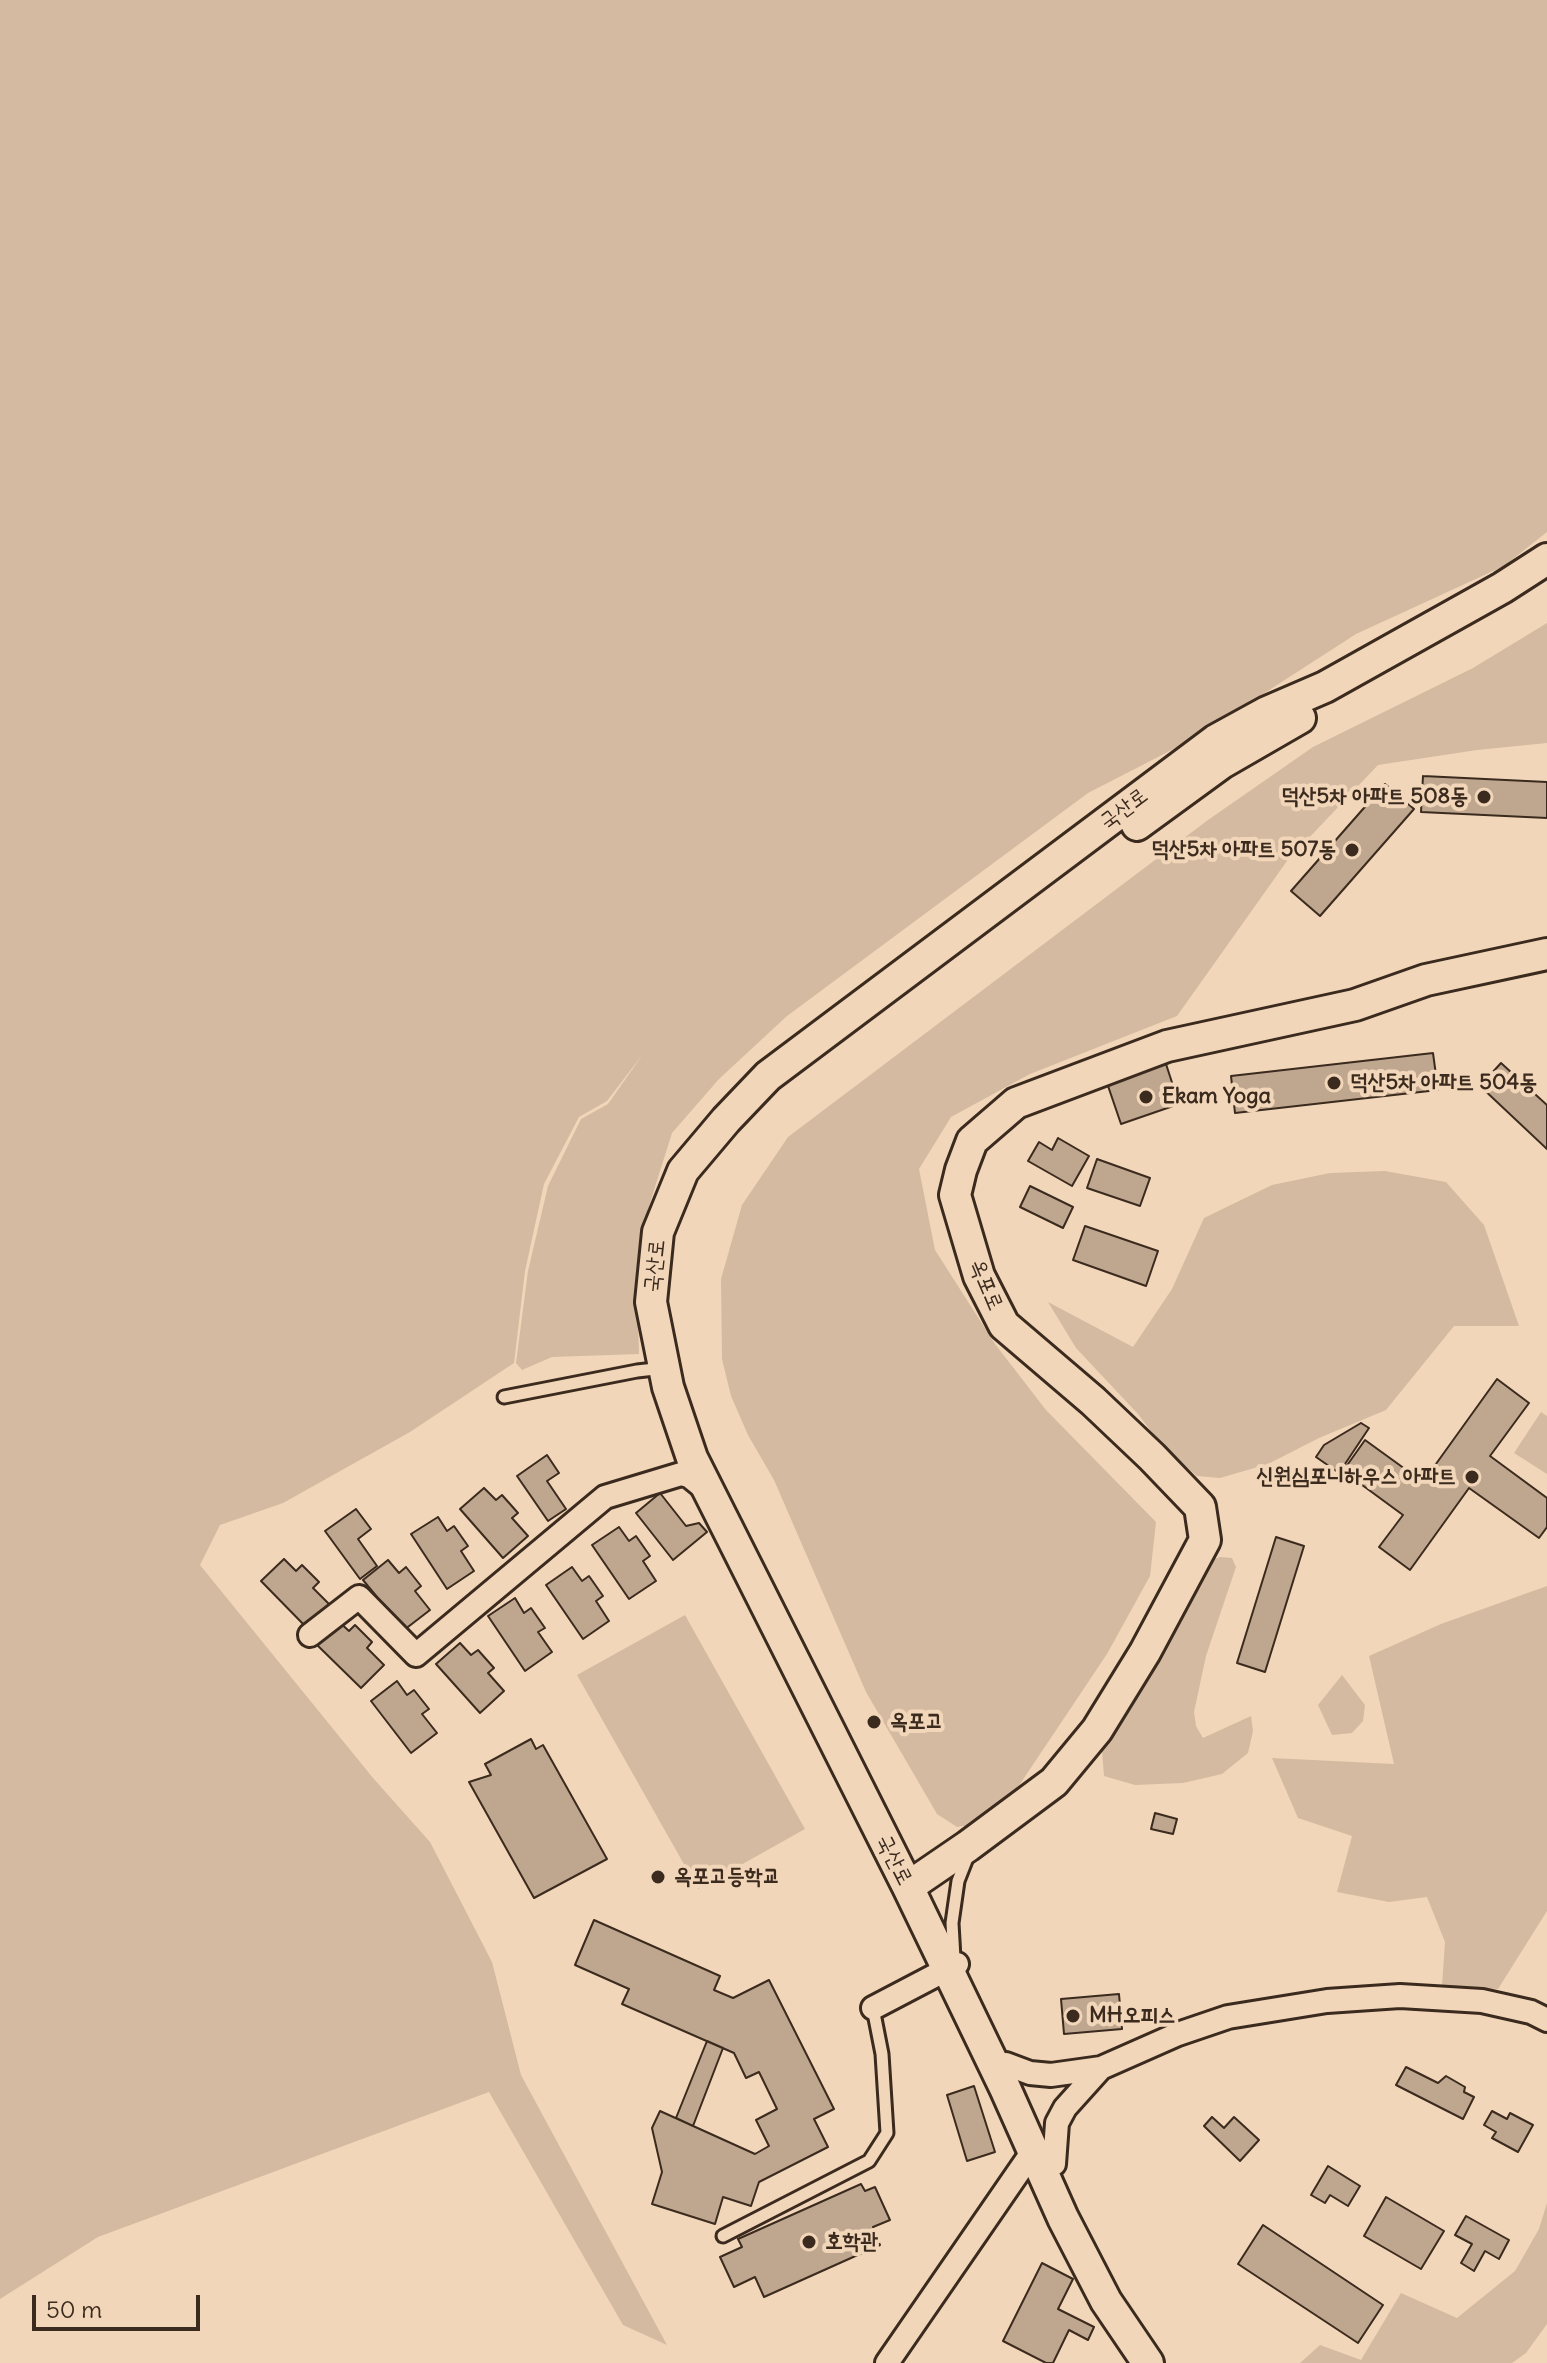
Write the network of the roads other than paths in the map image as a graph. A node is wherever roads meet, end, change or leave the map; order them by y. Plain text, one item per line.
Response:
1 (1547, 559) edge
2 (1547, 582) edge
3 (1547, 954) edge
4 (665, 1368) junction
5 (504, 1397) dead end
6 (684, 1459) junction
7 (310, 1635) dead end
8 (974, 1842) junction
9 (912, 1884) junction
10 (953, 1964) junction
11 (873, 2008) joint
12 (1547, 2020) edge
13 (1006, 2064) junction
14 (1101, 2068) junction
15 (1042, 2160) junction
16 (723, 2236) dead end
17 (887, 2363) edge
18 (904, 2363) edge
19 (1148, 2363) edge
20 (1167, 2363) edge

1 - 4 street, 국산로
2 - 9 street, 국산로
3 - 8 street, 옥포로
4 - 5 lane
4 - 6 street, 국산로
6 - 7 street
6 - 9 street, 국산로
8 - 9 street, 옥포로
8 - 10 lane
9 - 10 street, 국산로
10 - 11 street
10 - 13 street, 국산로
10 - 15 street, 국산로
11 - 16 lane
12 - 14 street
13 - 14 street
13 - 15 street, 국산로
14 - 15 street
15 - 17 street
15 - 18 street
15 - 19 street, 국산로
15 - 20 street, 국산로

